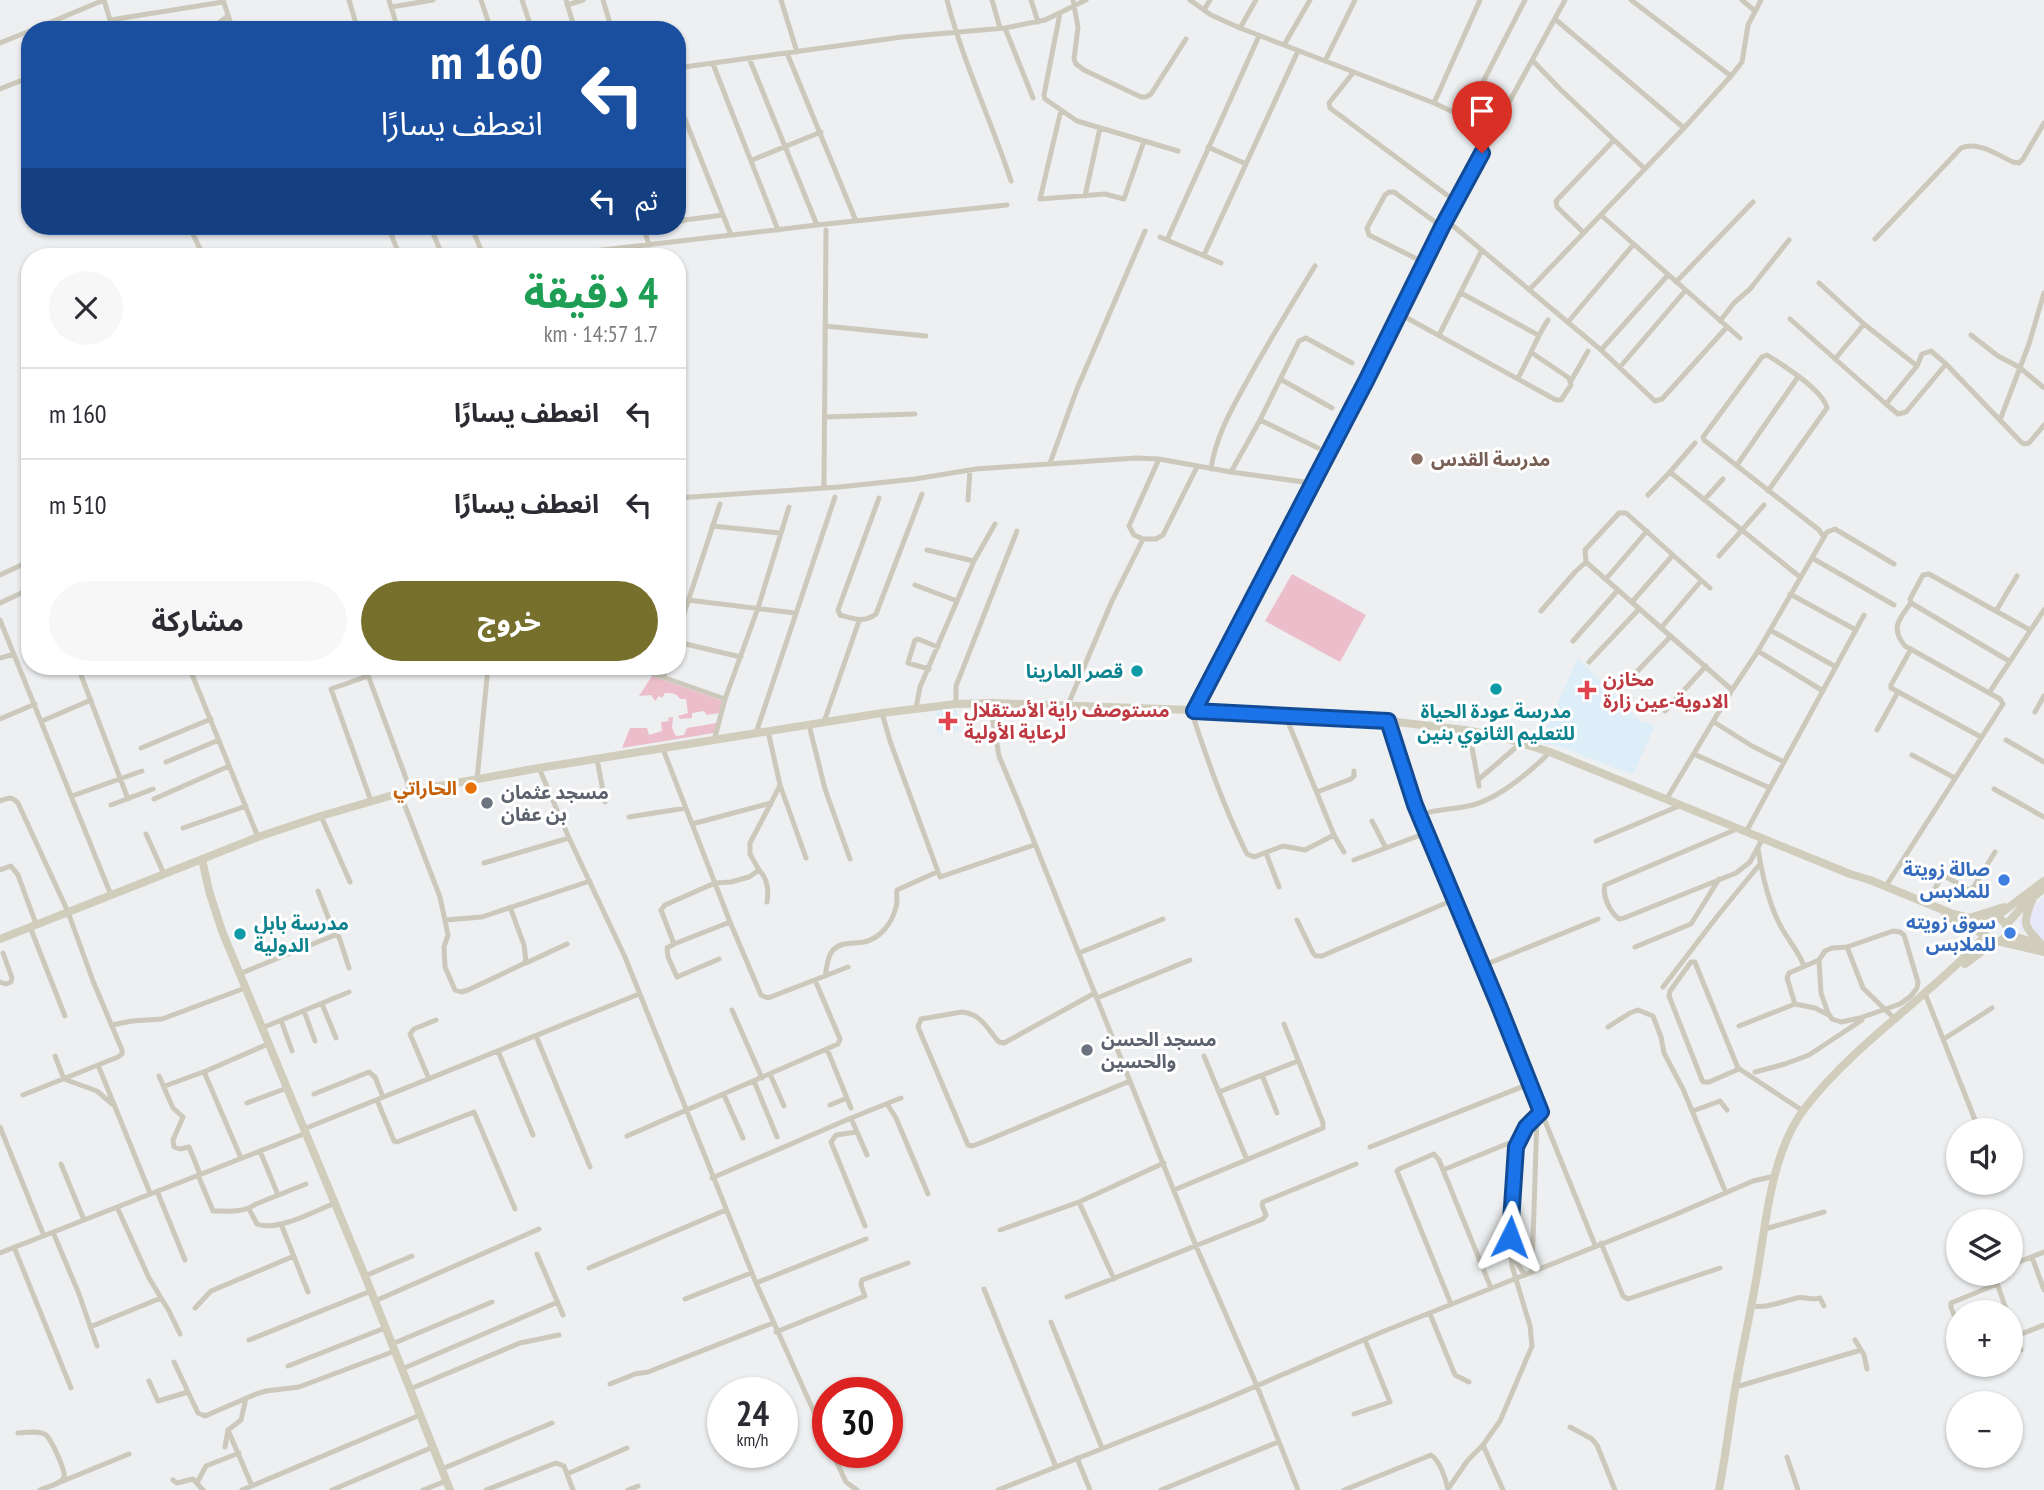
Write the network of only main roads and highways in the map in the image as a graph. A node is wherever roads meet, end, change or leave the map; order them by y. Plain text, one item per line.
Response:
1 (202, 859) junction
2 (1850, 874) junction
3 (2044, 881) edge
4 (2044, 888) edge
5 (2033, 898) junction
6 (2016, 902) junction
7 (1968, 918) junction
8 (1990, 920) junction
9 (2007, 928) junction
10 (1985, 935) junction
11 (0, 939) edge
12 (1996, 942) junction
13 (2043, 948) edge
14 (1911, 1007) junction
15 (450, 1490) edge
16 (1719, 1490) edge

1 - 2 main road
1 - 11 main road
1 - 15 main road
2 - 7 main road
2 - 10 main road
3 - 6 main road
4 - 5 main road
5 - 9 main road
5 - 13 main road
6 - 7 main road
6 - 8 main road
7 - 8 main road
8 - 9 main road
8 - 10 main road
9 - 12 main road
9 - 13 main road
10 - 12 main road
10 - 14 main road
12 - 13 main road
12 - 14 main road
14 - 16 main road

